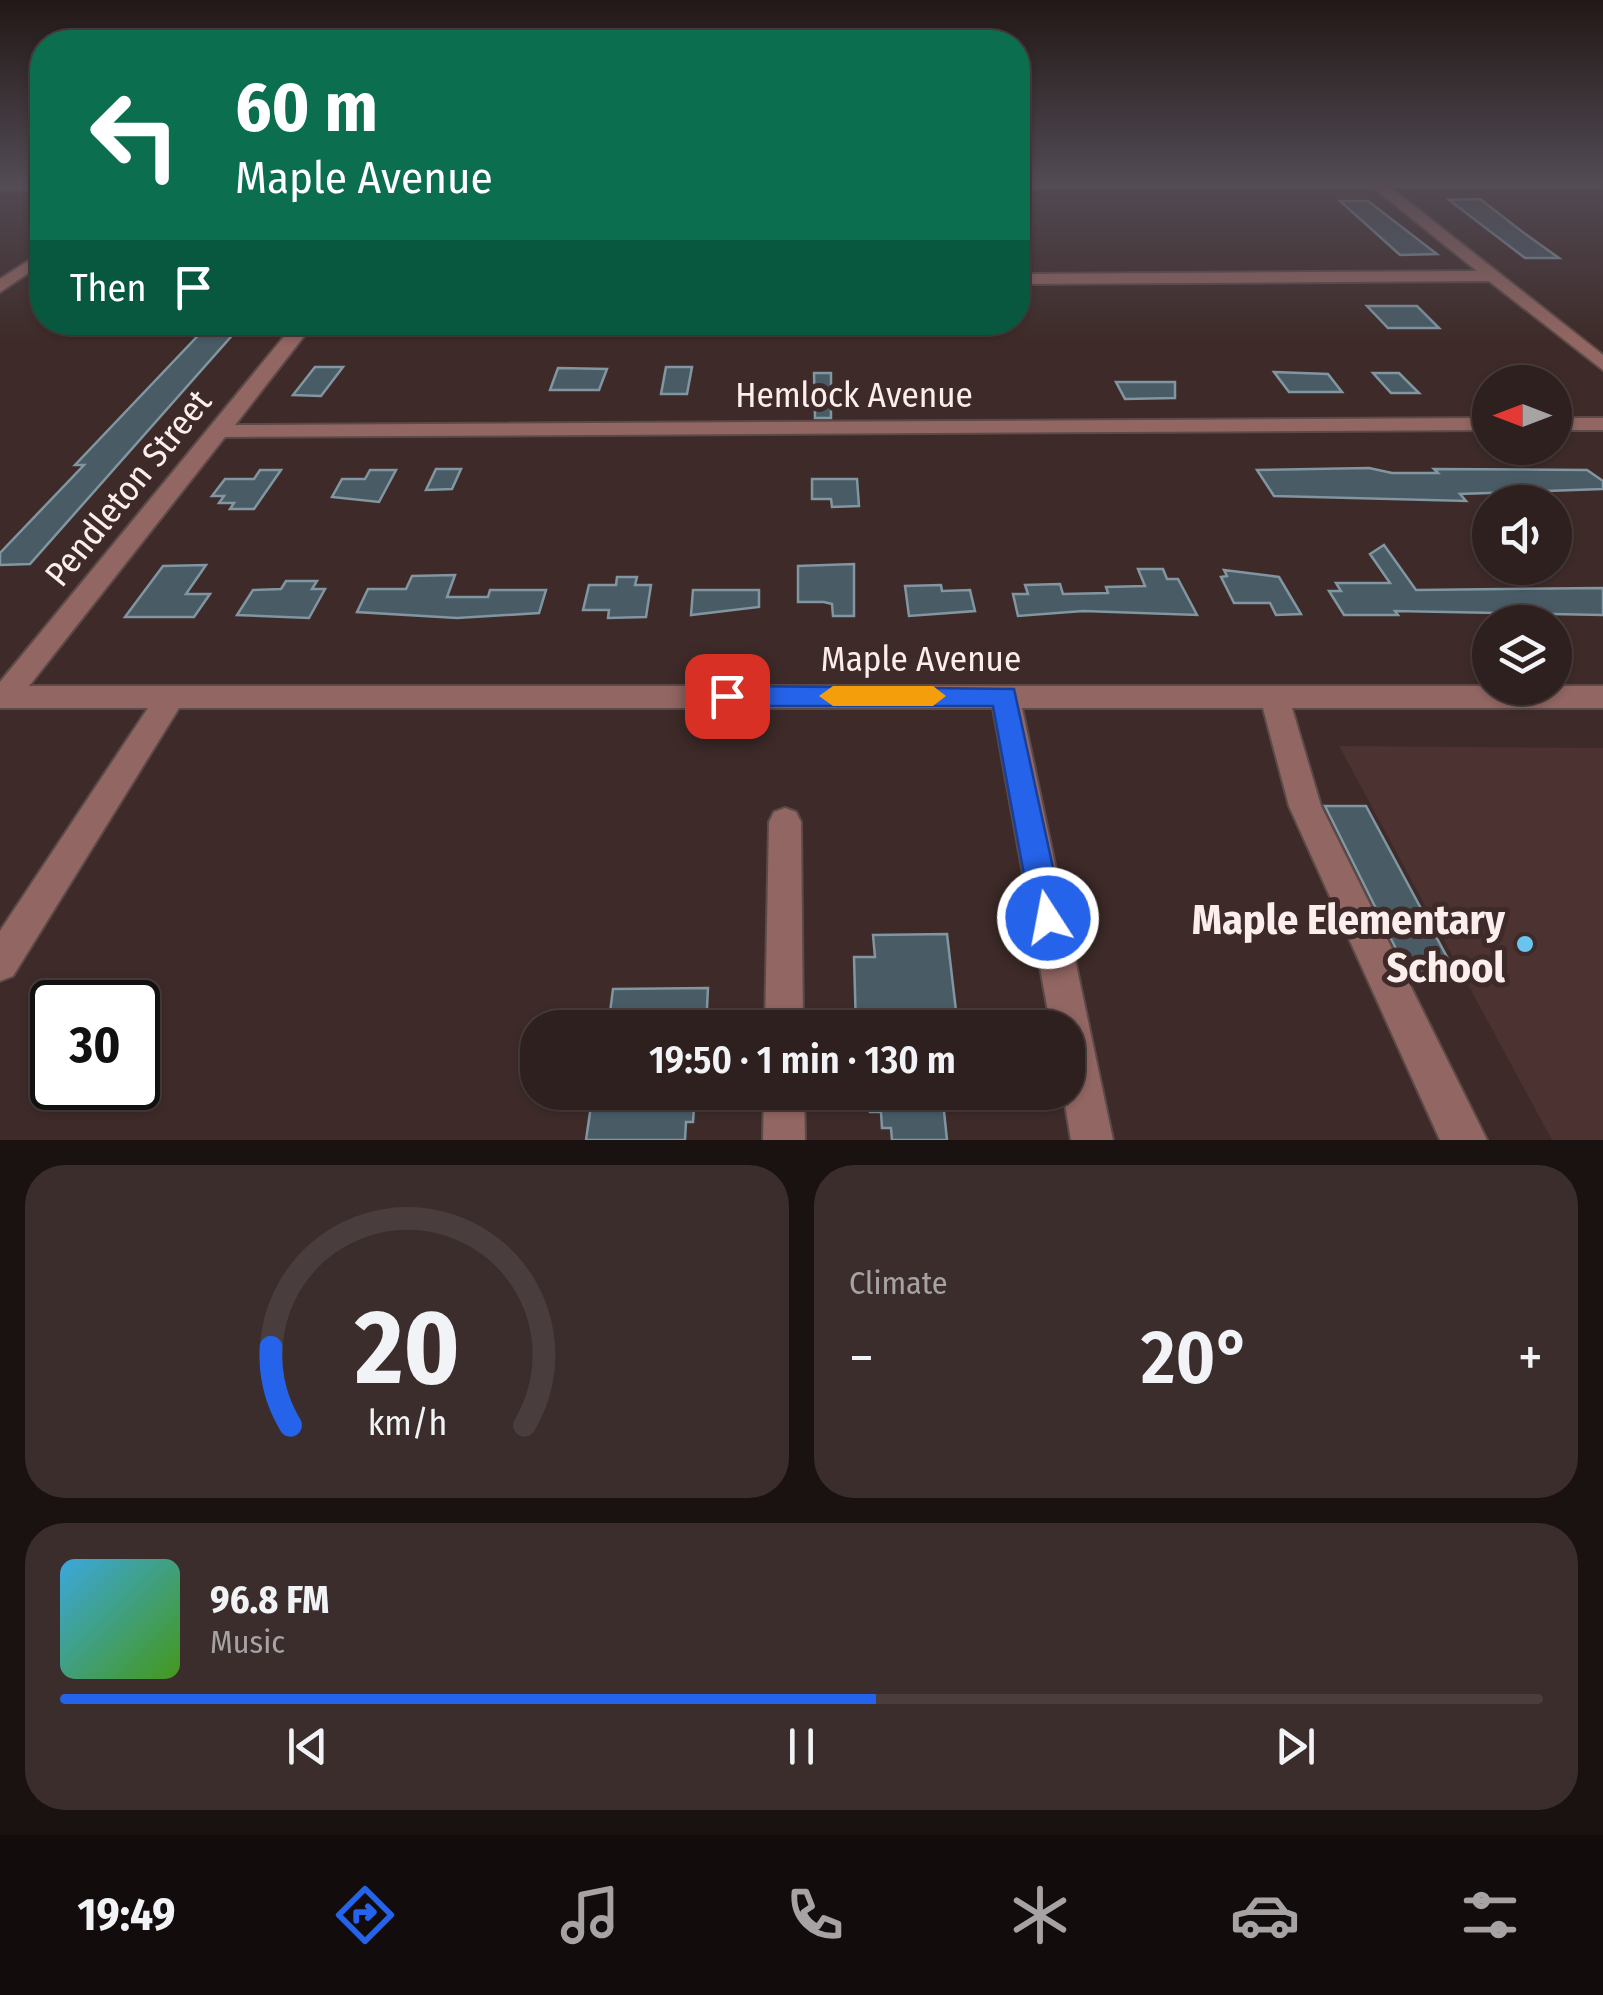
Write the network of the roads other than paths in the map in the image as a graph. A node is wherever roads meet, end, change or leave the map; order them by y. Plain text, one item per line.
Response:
1 (1441, 234) edge
2 (30, 266) edge
3 (1494, 276) junction
4 (1030, 279) edge
5 (0, 288) edge
6 (296, 335) edge
7 (1603, 364) edge
8 (1472, 424) edge
9 (1572, 424) edge
10 (1603, 424) edge
11 (218, 432) junction
12 (1004, 696) junction
13 (1274, 696) junction
14 (2, 697) edge
15 (171, 697) junction
16 (1603, 697) edge
17 (785, 822) dead end
18 (0, 963) edge
19 (784, 1010) edge
20 (784, 1110) edge
21 (784, 1140) edge
22 (1092, 1140) edge
23 (1466, 1140) edge

1 - 3 street
2 - 5 street
3 - 4 street
3 - 7 street
6 - 11 street, Pendleton Street
8 - 11 street, Hemlock Avenue
9 - 10 street
11 - 14 street, Pendleton Street
12 - 13 street, Maple Avenue
12 - 15 street, Maple Avenue
12 - 22 street
13 - 16 street, Maple Avenue
13 - 23 street
14 - 15 street, Maple Avenue
15 - 18 street
17 - 19 street
20 - 21 street

